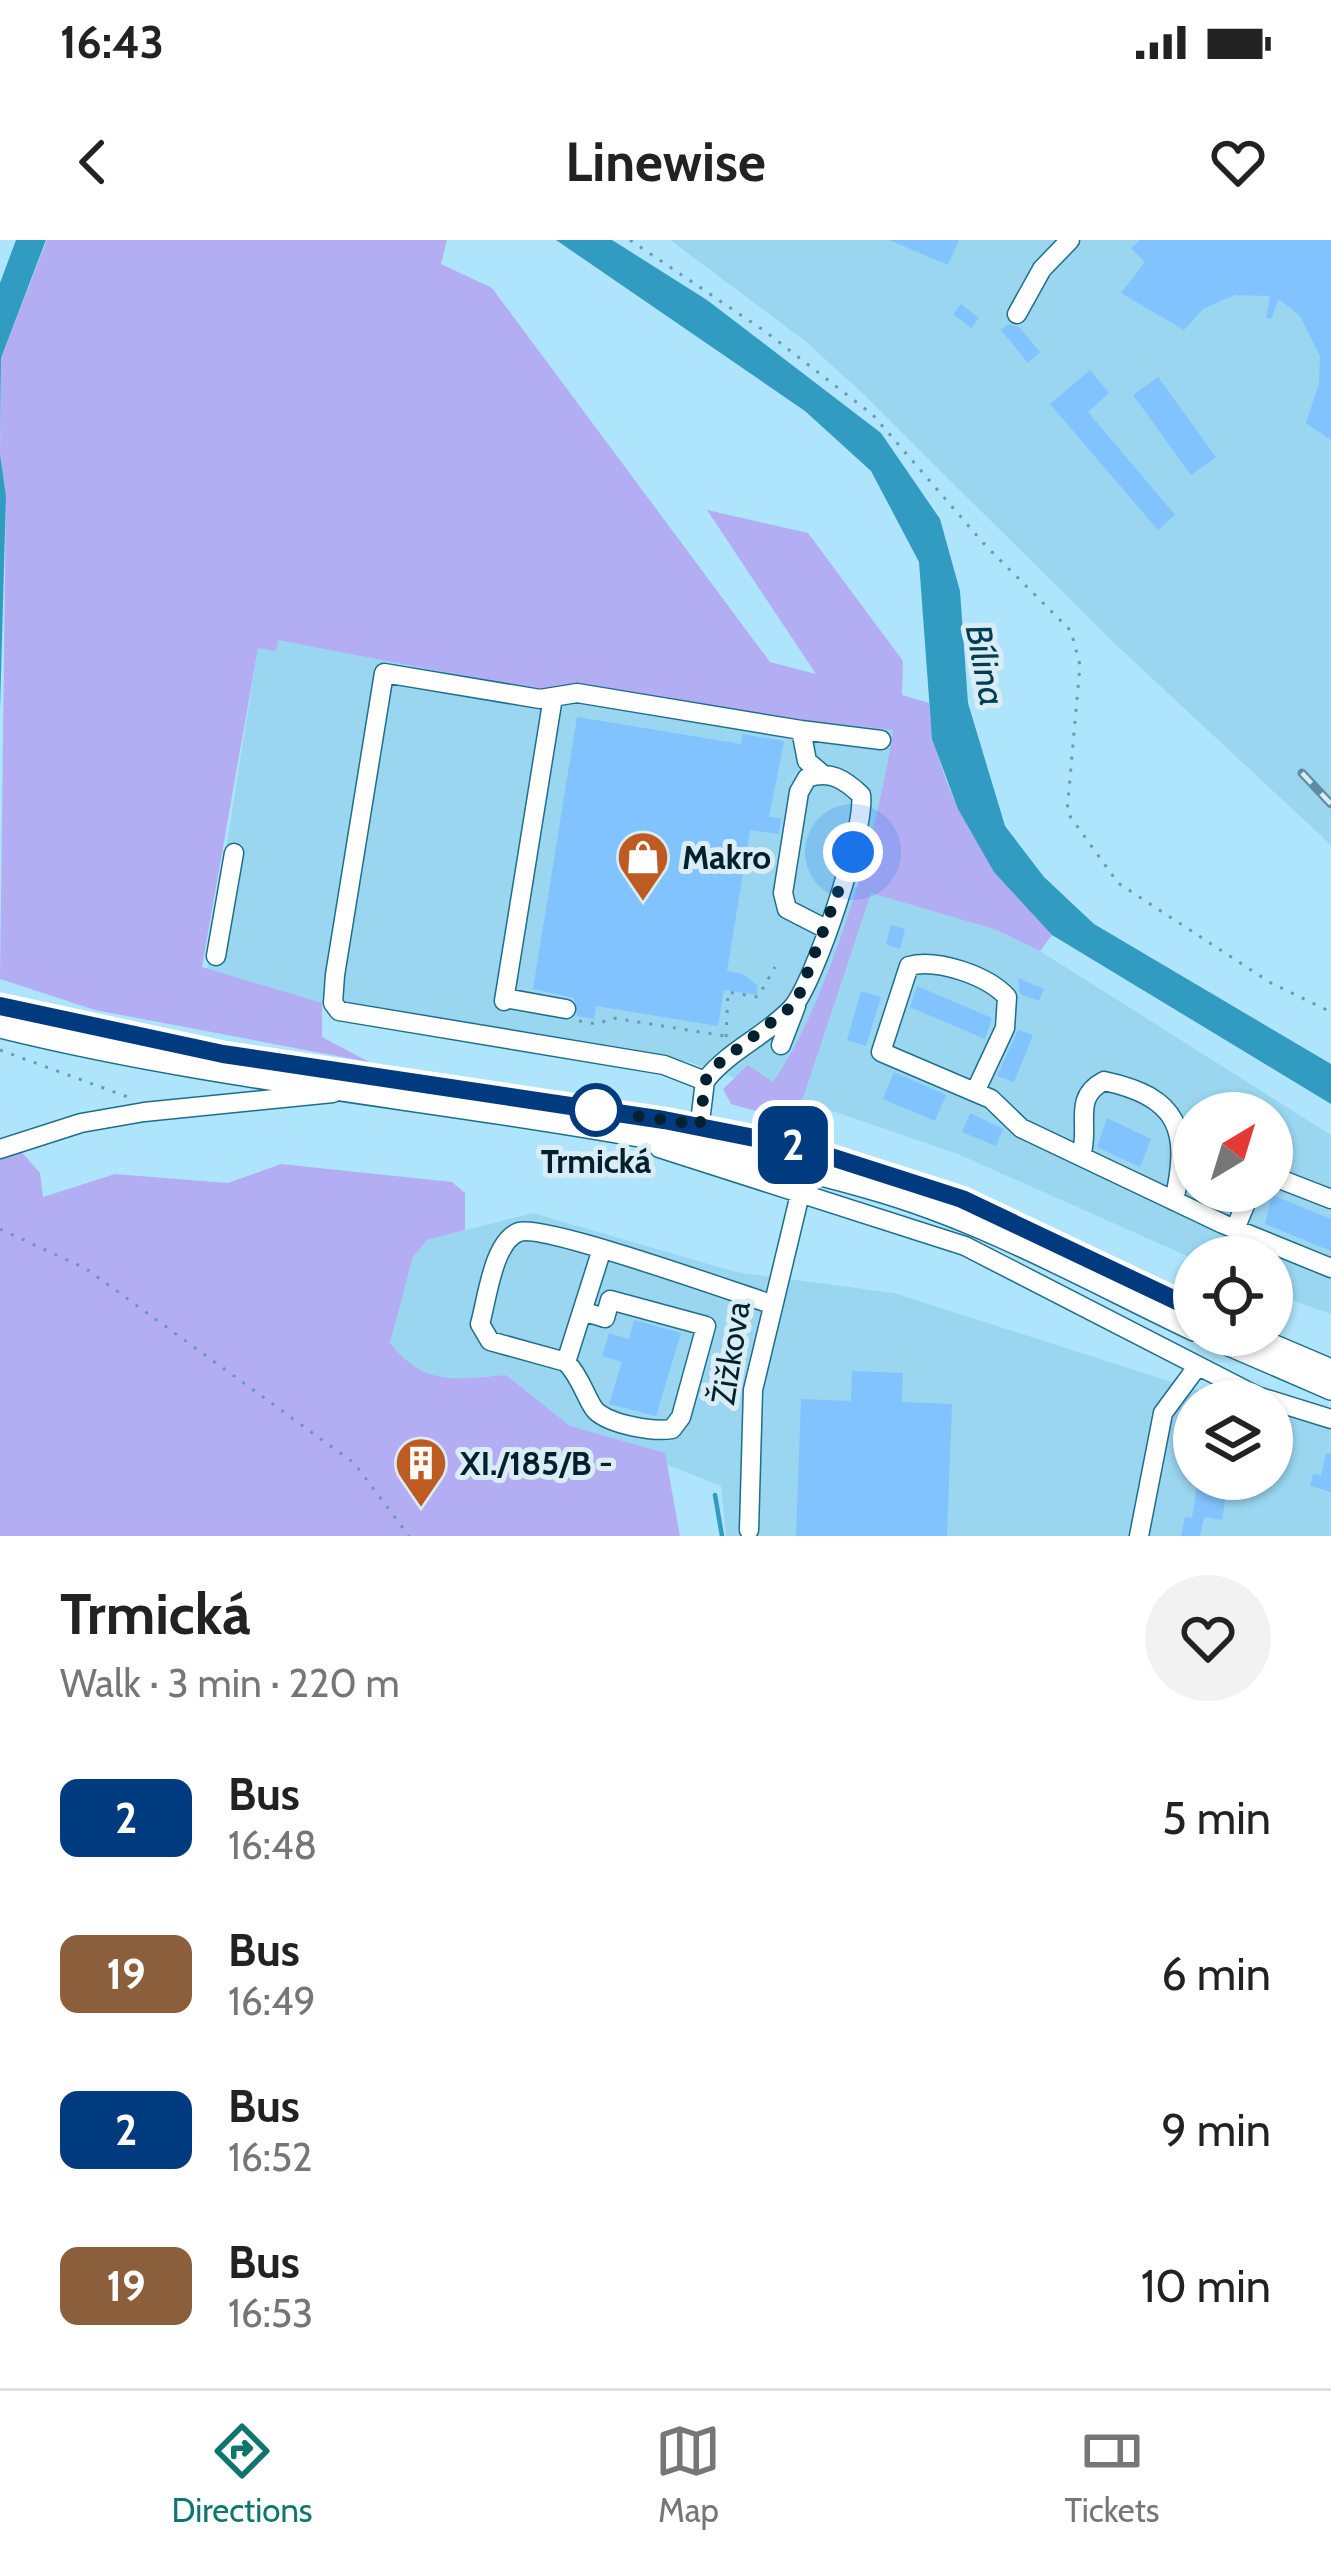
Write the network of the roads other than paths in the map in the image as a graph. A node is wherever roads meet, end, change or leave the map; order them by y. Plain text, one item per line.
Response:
1 (1070, 240) edge
2 (1017, 314) dead end
3 (553, 697) junction
4 (801, 730) junction
5 (880, 740) dead end
6 (821, 773) junction
7 (235, 854) dead end
8 (826, 929) junction
9 (216, 956) dead end
10 (796, 1003) junction
11 (0, 1006) edge
12 (571, 1014) road end
13 (0, 1027) edge
14 (781, 1045) dead end
15 (705, 1081) junction
16 (976, 1092) junction
17 (333, 1093) junction
18 (1173, 1117) edge
19 (626, 1125) junction
20 (700, 1125) junction
21 (0, 1149) edge
22 (697, 1149) junction
23 (1081, 1156) junction
24 (1293, 1184) edge
25 (801, 1190) junction
26 (1331, 1199) edge
27 (1173, 1201) edge
28 (1198, 1212) edge
29 (1242, 1212) edge
30 (1235, 1229) junction
31 (601, 1252) junction
32 (1331, 1268) edge
33 (1173, 1299) edge
34 (771, 1304) junction
35 (582, 1311) junction
36 (1173, 1320) edge
37 (1293, 1354) edge
38 (1255, 1356) edge
39 (566, 1362) junction
40 (1197, 1367) junction
41 (1331, 1370) edge
42 (1331, 1389) edge
43 (1331, 1419) edge
44 (749, 1530) dead end
45 (1139, 1536) edge

1 - 2 street
3 - 4 street
3 - 12 street
3 - 15 street
4 - 5 street
4 - 6 street
6 - 8 street
6 - 8 street
7 - 9 street
8 - 10 street
10 - 14 street
10 - 15 street
11 - 19 main road
13 - 17 main road
15 - 20 street
16 - 16 street
16 - 23 street
17 - 19 main road
17 - 21 street
18 - 23 street
19 - 20 main road
19 - 22 main road
19 - 25 street
20 - 22 street
20 - 33 main road
22 - 36 main road
23 - 27 street
24 - 26 street
25 - 34 street, Žižkova
25 - 40 street
28 - 30 street
29 - 30 street
30 - 32 street
31 - 34 street
31 - 35 street
31 - 39 street
34 - 44 street, Žižkova
35 - 39 street
35 - 39 street
37 - 41 main road
38 - 42 main road
40 - 43 street
40 - 45 street

